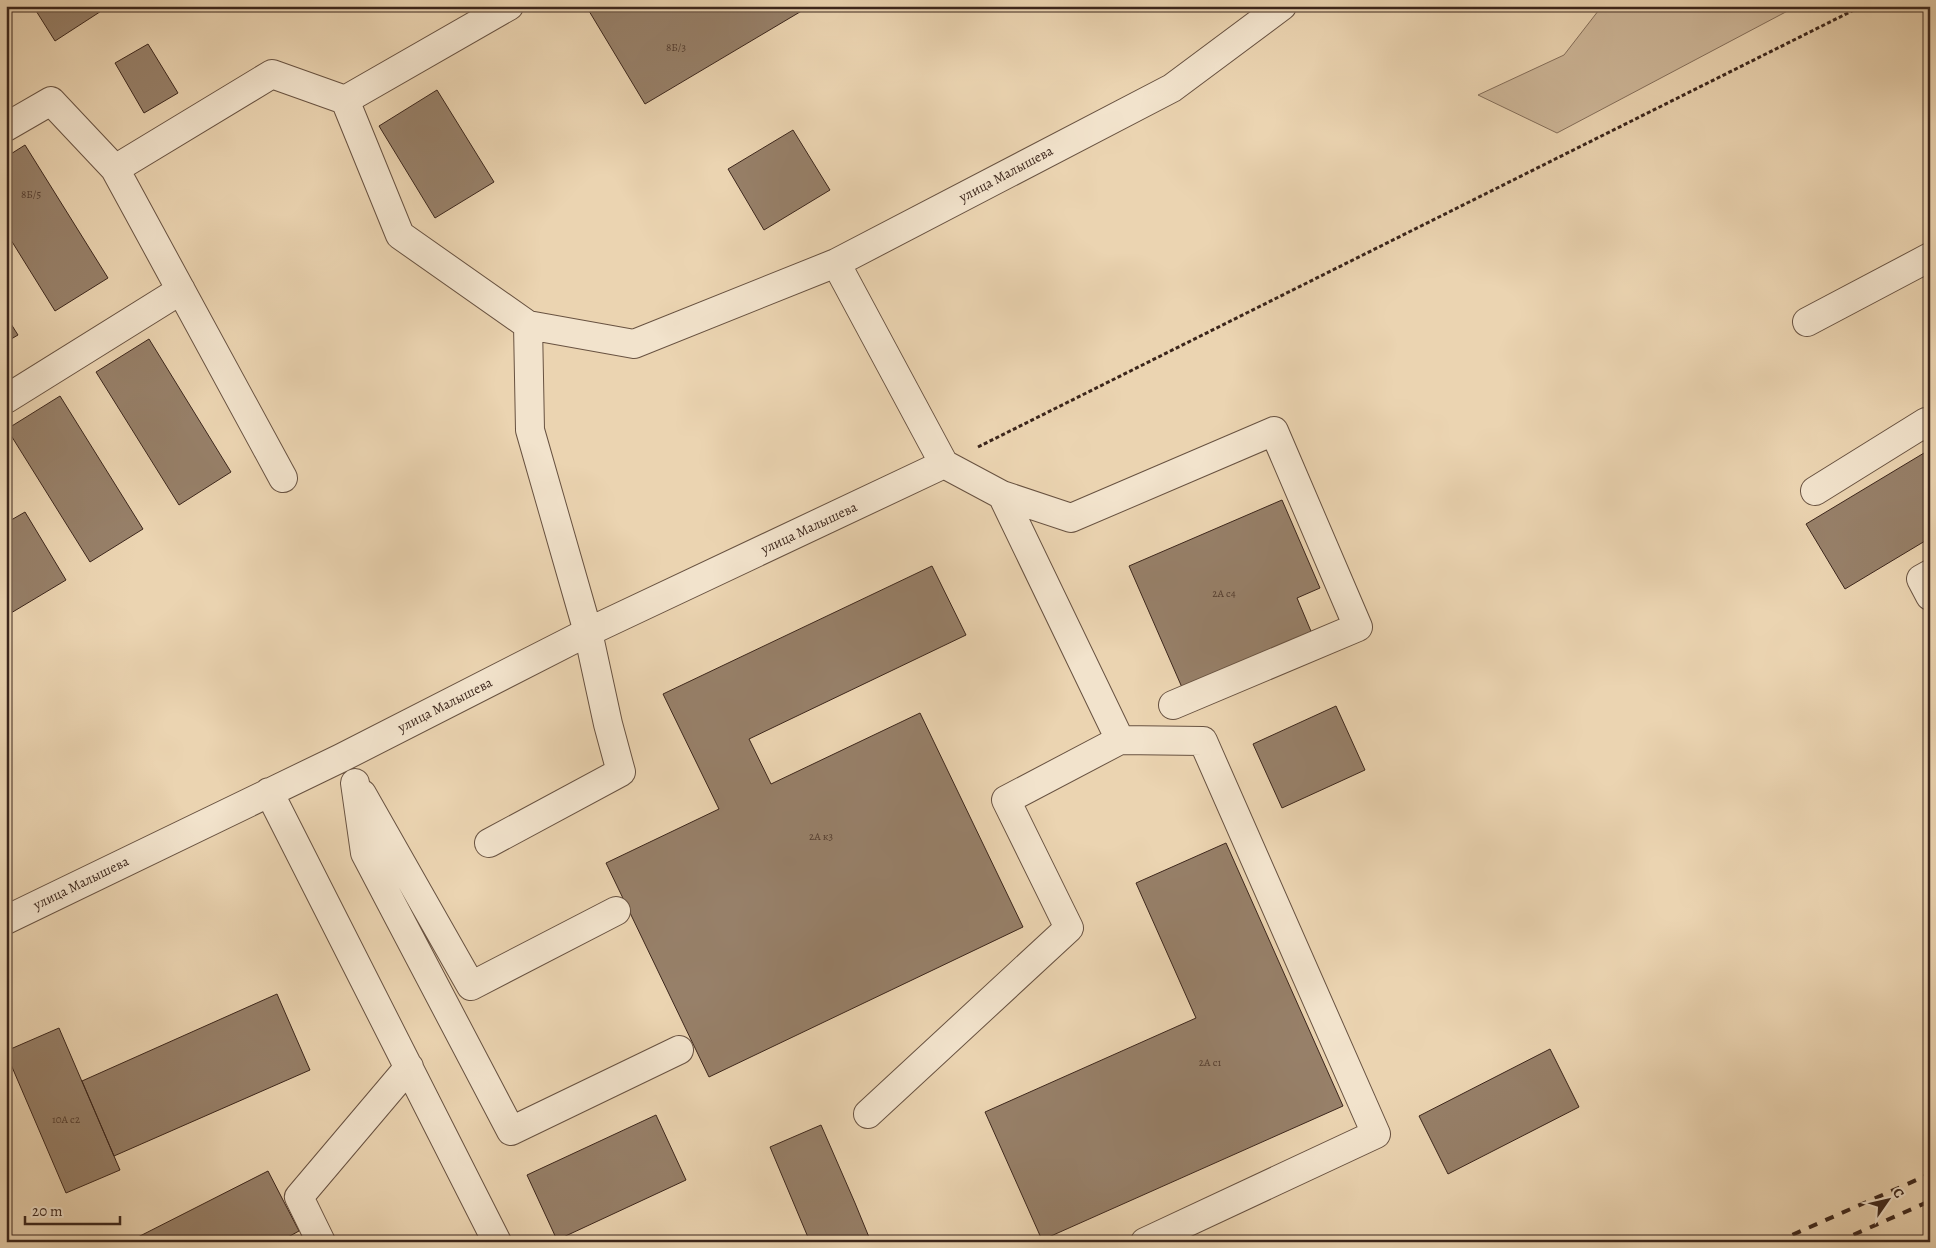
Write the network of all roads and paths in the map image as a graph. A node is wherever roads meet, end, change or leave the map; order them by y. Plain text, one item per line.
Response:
1 (509, 6) edge
2 (1282, 6) edge
3 (1862, 6) edge
4 (345, 100) junction
5 (6, 127) edge
6 (115, 169) junction
7 (1930, 257) edge
8 (836, 263) junction
9 (181, 290) junction
10 (1807, 322) dead end
11 (528, 325) junction
12 (6, 399) edge
13 (1930, 428) edge
14 (944, 464) junction
15 (283, 478) dead end
16 (1815, 491) dead end
17 (1002, 495) junction
18 (1930, 574) edge
19 (1930, 596) edge
20 (588, 632) junction
21 (1173, 705) dead end
22 (1120, 740) junction
23 (341, 758) junction
24 (355, 783) junction
25 (270, 792) junction
26 (489, 843) dead end
27 (616, 911) dead end
28 (6, 920) edge
29 (679, 1050) dead end
30 (409, 1067) junction
31 (868, 1114) dead end
32 (490, 1238) edge
33 (322, 1242) edge
34 (1145, 1242) edge

1 - 4 lane
2 - 8 lane, улица Малышева
3 - 14 path
4 - 6 lane
4 - 11 lane
5 - 6 lane
6 - 9 lane
7 - 10 lane
8 - 11 lane, улица Малышева
8 - 14 lane
9 - 12 lane
9 - 15 lane
11 - 20 lane
13 - 16 lane
14 - 17 lane
14 - 20 lane, улица Малышева
17 - 21 lane
17 - 22 lane
18 - 19 lane
20 - 23 lane, улица Малышева
20 - 26 lane
22 - 31 lane
22 - 34 lane
23 - 24 lane
23 - 25 lane, улица Малышева
24 - 27 lane
24 - 29 lane
25 - 28 lane, улица Малышева
25 - 30 lane
30 - 32 lane
30 - 33 lane

